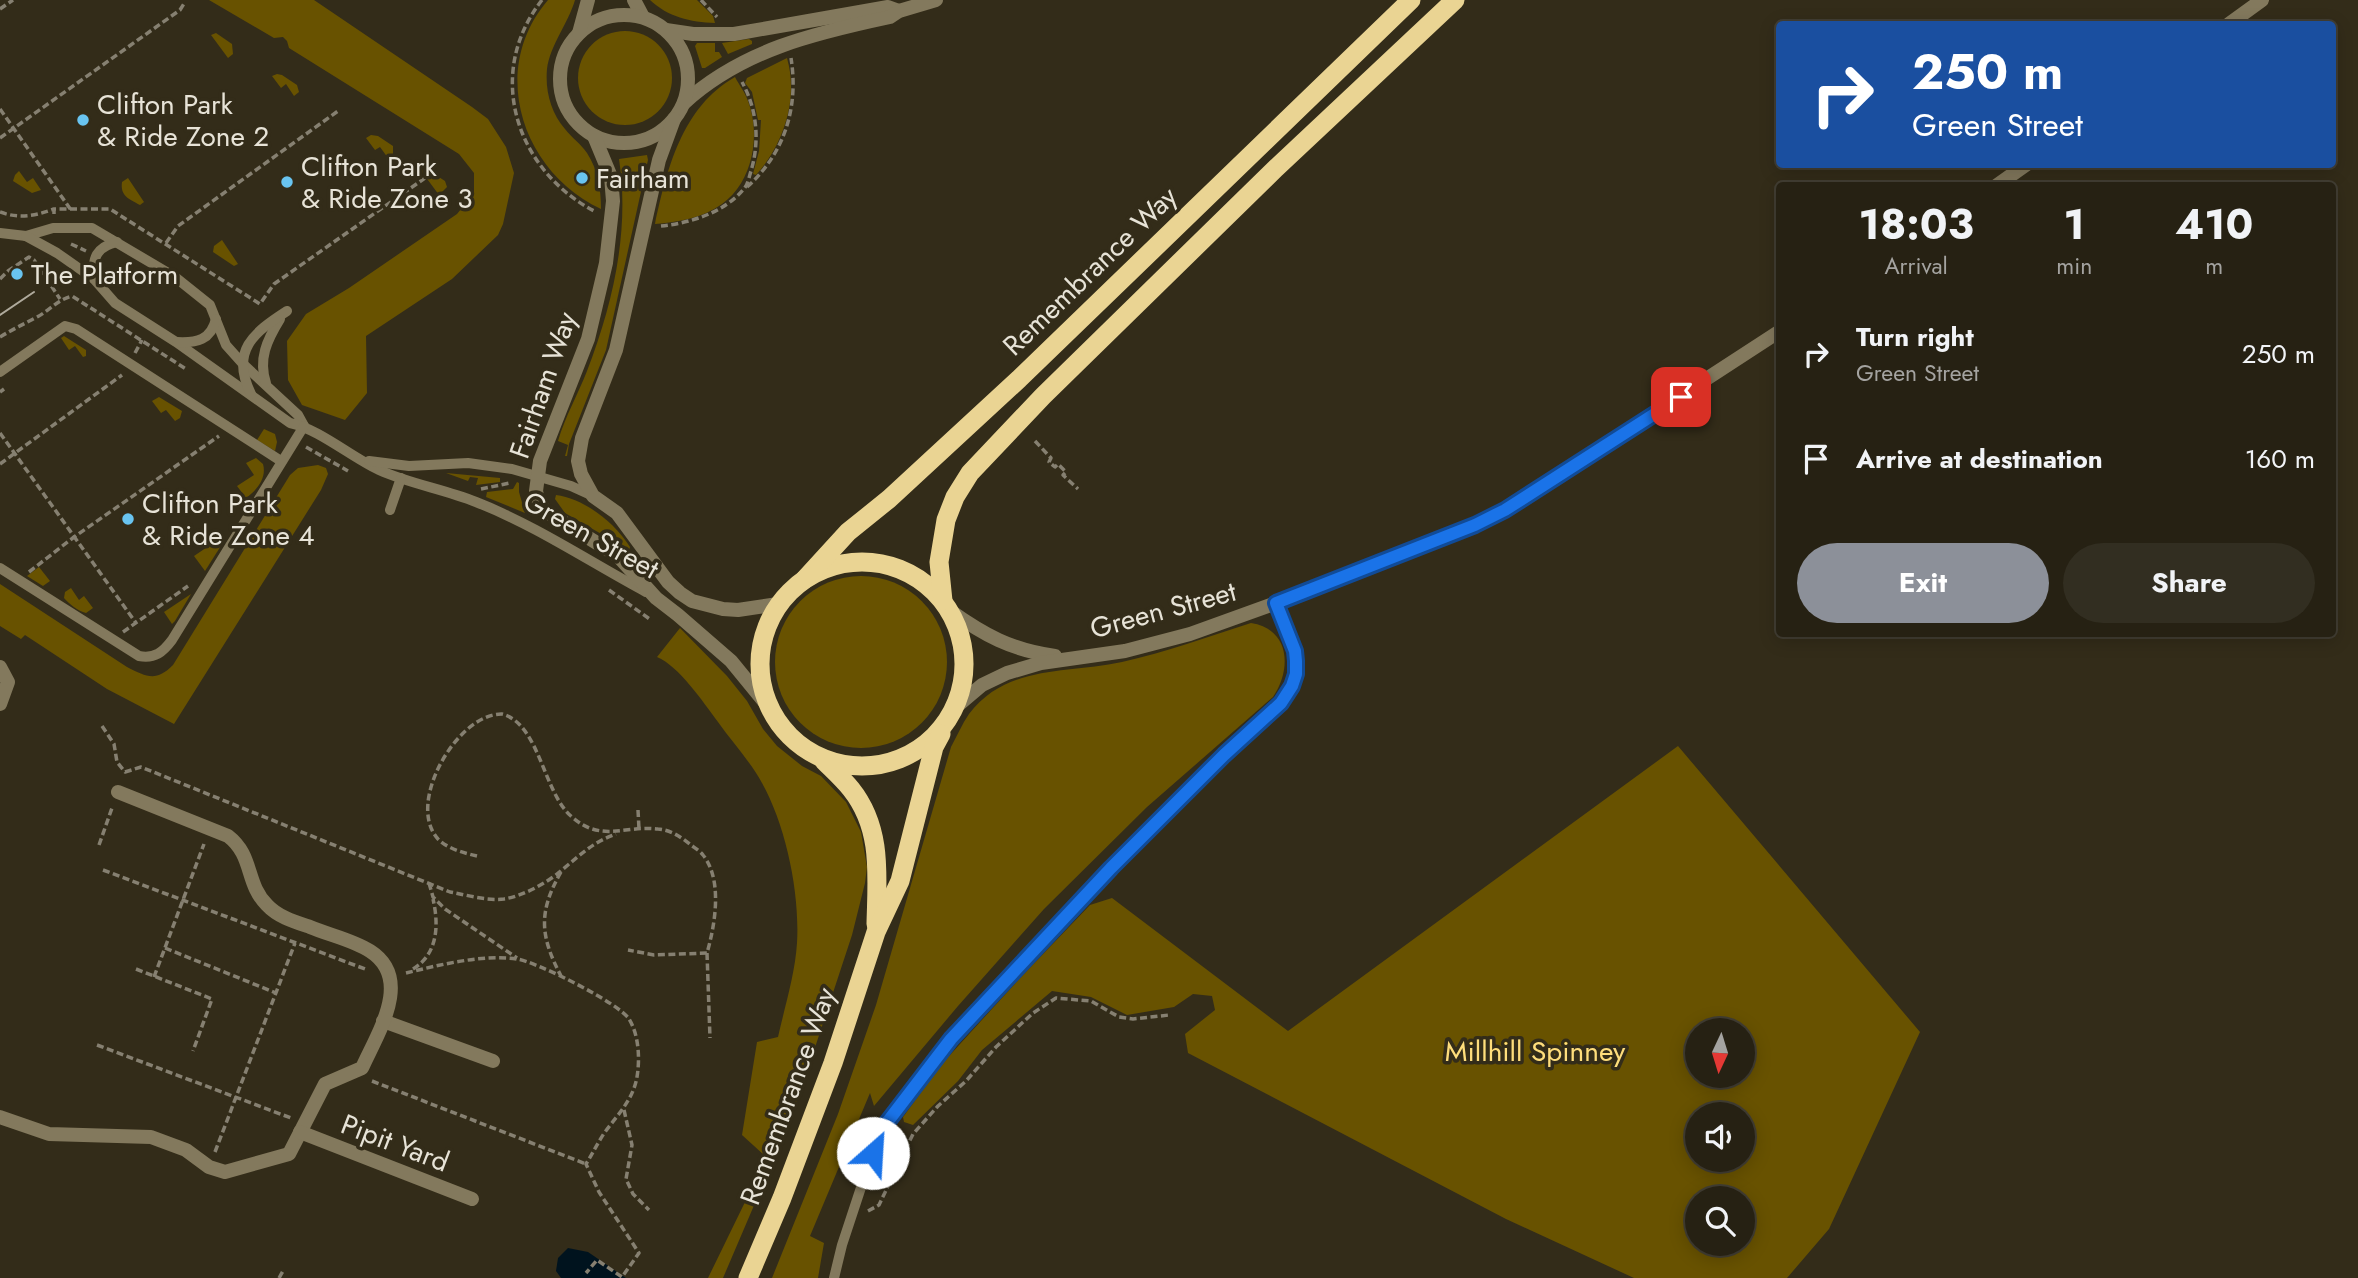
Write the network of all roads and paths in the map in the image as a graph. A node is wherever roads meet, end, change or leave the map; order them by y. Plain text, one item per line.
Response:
1 (13, 0) edge
2 (542, 0) edge
3 (588, 0) edge
4 (634, 0) edge
5 (936, 0) edge
6 (1410, 0) edge
7 (1455, 0) edge
8 (2262, 0) edge
9 (185, 2) dead end
10 (0, 9) edge
11 (899, 10) junction
12 (643, 18) junction
13 (2233, 21) edge
14 (666, 30) junction
15 (579, 33) junction
16 (781, 58) dead end
17 (732, 66) junction
18 (684, 103) junction
19 (0, 109) edge
20 (338, 111) dead end
21 (674, 119) junction
22 (14, 128) junction
23 (594, 135) junction
24 (0, 138) edge
25 (2021, 168) edge
26 (425, 178) dead end
27 (2002, 182) edge
28 (746, 188) junction
29 (54, 209) junction
30 (71, 210) junction
31 (0, 212) edge
32 (596, 222) dead end
33 (657, 227) dead end
34 (53, 228) junction
35 (0, 233) edge
36 (26, 236) junction
37 (117, 242) junction
38 (166, 244) junction
39 (57, 253) junction
40 (34, 260) junction
41 (0, 279) edge
42 (94, 279) junction
43 (60, 299) dead end
44 (216, 319) junction
45 (1776, 334) edge
46 (142, 340) dead end
47 (176, 342) junction
48 (243, 364) junction
49 (129, 365) junction
50 (0, 372) edge
51 (268, 387) junction
52 (253, 398) junction
53 (304, 426) junction
54 (226, 427) junction
55 (0, 433) edge
56 (1035, 441) dead end
57 (15, 453) junction
58 (358, 460) junction
59 (281, 461) junction
60 (0, 464) edge
61 (537, 475) junction
62 (401, 478) junction
63 (1078, 489) dead end
64 (593, 496) junction
65 (390, 510) dead end
66 (74, 537) junction
67 (0, 568) edge
68 (805, 579) junction
69 (19, 580) junction
70 (196, 580) dead end
71 (656, 598) junction
72 (1276, 603) junction
73 (778, 604) junction
74 (946, 606) junction
75 (136, 623) junction
76 (114, 641) junction
77 (1073, 659) junction
78 (0, 667) edge
79 (0, 704) edge
80 (767, 705) junction
81 (951, 715) junction
82 (102, 726) dead end
83 (823, 760) junction
84 (118, 792) dead end
85 (638, 810) dead end
86 (209, 829) junction
87 (639, 829) junction
88 (624, 831) junction
89 (477, 856) dead end
90 (103, 870) dead end
91 (562, 870) junction
92 (429, 883) junction
93 (433, 897) junction
94 (183, 901) junction
95 (876, 932) junction
96 (295, 943) junction
97 (165, 948) junction
98 (628, 950) dead end
99 (707, 953) junction
100 (518, 959) junction
101 (136, 970) dead end
102 (408, 972) junction
103 (154, 977) junction
104 (390, 977) junction
105 (562, 978) junction
106 (276, 993) junction
107 (1169, 1015) dead end
108 (383, 1021) junction
109 (710, 1038) dead end
110 (97, 1045) dead end
111 (193, 1051) dead end
112 (493, 1062) dead end
113 (351, 1073) junction
114 (236, 1097) junction
115 (624, 1109) junction
116 (0, 1117) edge
117 (302, 1128) junction
118 (586, 1164) junction
119 (209, 1167) junction
120 (472, 1199) dead end
121 (649, 1210) dead end
122 (872, 1210) dead end
123 (283, 1271) dead end
124 (586, 1273) dead end
125 (279, 1278) edge
126 (748, 1278) edge
127 (834, 1278) edge

1 - 10 path
2 - 32 path
3 - 15 street
4 - 12 street
5 - 11 street
6 - 68 highway, Remembrance Way
7 - 74 highway, Remembrance Way
8 - 13 street
9 - 22 path
11 - 14 street
11 - 17 street
12 - 14 street
12 - 15 street
14 - 18 street
15 - 23 street
16 - 28 path
17 - 18 street
17 - 28 path
18 - 21 street
19 - 22 path
20 - 38 path
21 - 23 street
21 - 64 street, Fairham Way
22 - 24 path
22 - 30 path
23 - 61 street, Fairham Way
25 - 27 street
26 - 38 path
28 - 33 path
29 - 30 path
29 - 31 path
29 - 34 path
30 - 38 path
34 - 36 lane
34 - 37 lane
35 - 36 lane
36 - 39 lane
37 - 42 lane
37 - 44 lane
39 - 40 path
39 - 42 lane
40 - 41 path
40 - 43 path
42 - 47 lane
44 - 47 lane
44 - 48 lane
45 - 72 street, Green Street
46 - 49 path
47 - 52 lane
48 - 51 lane
48 - 51 lane
48 - 52 lane
49 - 50 lane
49 - 54 lane
49 - 57 path
51 - 53 lane
52 - 53 lane
53 - 58 lane, Green Street
53 - 59 lane
54 - 59 lane
54 - 66 path
55 - 57 path
56 - 63 path
57 - 60 path
57 - 66 path
58 - 61 lane, Green Street
58 - 62 lane, Green Street
59 - 76 lane
61 - 64 lane, Green Street
61 - 71 street, Fairham Way
62 - 65 lane
62 - 71 lane, Green Street
64 - 73 street, Green Street
66 - 69 path
66 - 75 path
67 - 69 lane
68 - 73 highway
68 - 74 highway
69 - 76 lane
70 - 75 path
71 - 80 street, Green Street
72 - 77 street, Green Street
72 - 127 lane
73 - 80 highway
74 - 77 street, Green Street
74 - 81 highway
75 - 76 path
77 - 81 street, Green Street
78 - 79 street
80 - 83 highway
81 - 83 highway
81 - 95 highway, Remembrance Way
82 - 92 path
83 - 95 highway, Remembrance Way
84 - 86 street
85 - 87 path
86 - 94 path
86 - 104 street
87 - 88 path
87 - 99 path
88 - 89 path
88 - 91 path
90 - 94 path
91 - 92 path
91 - 105 path
92 - 93 path
93 - 100 path
93 - 102 path
94 - 96 path
94 - 97 path
95 - 126 highway, Remembrance Way
96 - 104 path
96 - 106 path
97 - 103 path
97 - 106 path
98 - 99 path
99 - 109 path
100 - 102 path
100 - 105 path
101 - 103 path
102 - 104 path
103 - 111 path
104 - 108 street
105 - 115 path
106 - 114 path
107 - 122 path
108 - 112 street
108 - 113 street
110 - 114 path
113 - 117 street
113 - 118 path
114 - 117 path
114 - 119 path
115 - 118 path
115 - 121 path
116 - 119 street
117 - 119 street
117 - 120 street, Pipit Yard
118 - 124 path
123 - 125 path

